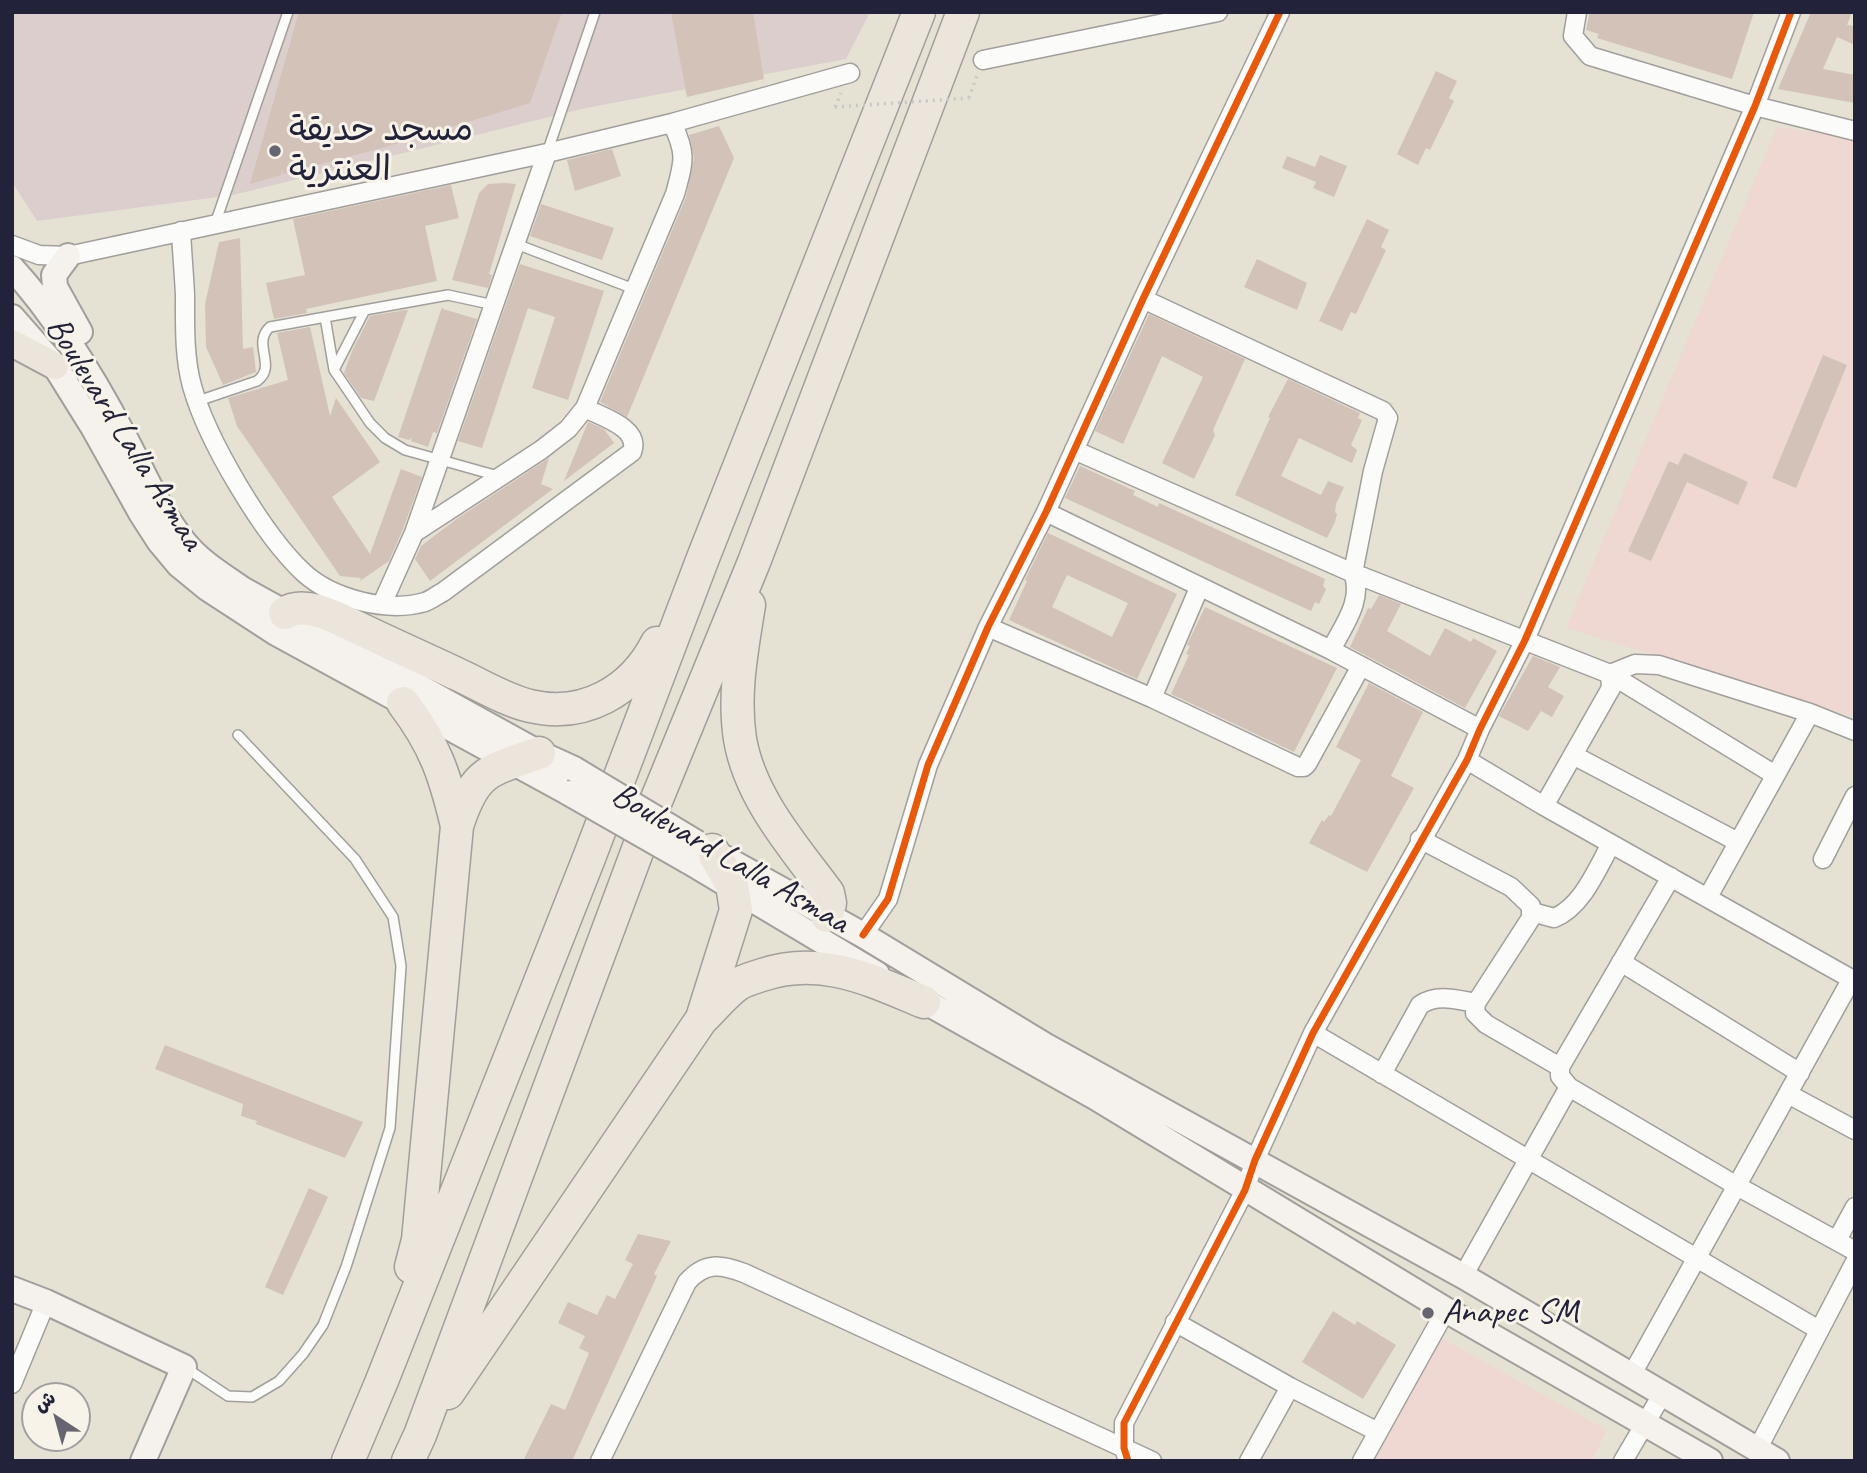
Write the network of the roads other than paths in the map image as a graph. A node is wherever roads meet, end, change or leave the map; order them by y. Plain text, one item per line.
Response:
1 (288, 12) edge
2 (595, 12) edge
3 (919, 12) edge
4 (963, 12) edge
5 (1218, 12) edge
6 (1280, 12) edge
7 (1577, 12) edge
8 (1791, 12) edge
9 (983, 60) road end
10 (850, 73) dead end
11 (1755, 106) junction
12 (672, 123) junction
13 (1855, 131) edge
14 (547, 153) junction
15 (215, 225) junction
16 (181, 231) junction
17 (516, 244) junction
18 (12, 245) edge
19 (68, 256) junction
20 (12, 268) edge
21 (634, 289) junction
22 (1143, 299) junction
23 (494, 305) junction
24 (365, 310) junction
25 (12, 317) edge
26 (325, 317) junction
27 (12, 343) edge
28 (55, 366) junction
29 (334, 370) junction
30 (198, 401) junction
31 (585, 408) junction
32 (115, 418) junction
33 (1074, 450) junction
34 (439, 461) junction
35 (500, 477) junction
36 (1045, 512) junction
37 (414, 534) junction
38 (703, 558) junction
39 (754, 562) junction
40 (1353, 573) junction
41 (1199, 588) junction
42 (382, 604) junction
43 (285, 613) junction
44 (989, 627) junction
45 (1525, 640) junction
46 (1331, 650) junction
47 (1361, 666) junction
48 (1610, 674) junction
49 (1152, 698) junction
50 (403, 703) junction
51 (1810, 713) junction
52 (1480, 729) junction
53 (1855, 731) edge
54 (238, 735) dead end
55 (1573, 755) junction
56 (526, 757) junction
57 (1467, 760) junction
58 (1775, 775) junction
59 (1855, 796) edge
60 (1544, 806) junction
61 (457, 826) junction
62 (1420, 839) junction
63 (1738, 842) junction
64 (1611, 844) junction
65 (699, 851) junction
66 (1823, 859) dead end
67 (1671, 877) junction
68 (732, 885) junction
69 (1708, 897) junction
70 (1532, 912) junction
71 (821, 927) junction
72 (863, 935) junction
73 (1621, 962) junction
74 (1853, 980) edge
75 (925, 1002) junction
76 (1476, 1003) junction
77 (701, 1020) junction
78 (1313, 1033) junction
79 (1560, 1067) junction
80 (1800, 1073) junction
81 (1382, 1074) junction
82 (1569, 1087) junction
83 (1788, 1094) junction
84 (1855, 1130) edge
85 (1255, 1160) junction
86 (1528, 1160) junction
87 (1738, 1186) junction
88 (1245, 1190) junction
89 (1855, 1207) edge
90 (1837, 1240) junction
91 (1855, 1251) edge
92 (1698, 1258) junction
93 (1855, 1262) edge
94 (1463, 1276) junction
95 (12, 1289) edge
96 (46, 1301) junction
97 (1446, 1310) junction
98 (1175, 1322) junction
99 (1819, 1330) junction
100 (184, 1367) junction
101 (1631, 1376) junction
102 (381, 1383) junction
103 (12, 1384) edge
104 (1290, 1387) junction
105 (1662, 1393) junction
106 (1644, 1424) junction
107 (1378, 1432) junction
108 (414, 1448) edge
109 (1126, 1454) edge
110 (1768, 1455) edge
111 (143, 1461) edge
112 (348, 1461) edge
113 (600, 1461) edge
114 (1152, 1461) edge
115 (1249, 1461) edge
116 (1362, 1461) edge
117 (1623, 1461) edge
118 (1710, 1461) edge

1 - 15 lane
2 - 14 lane
3 - 38 highway
4 - 39 highway
5 - 9 street
6 - 22 street
7 - 11 street
8 - 11 street
10 - 12 street
11 - 13 street
11 - 45 street
12 - 14 street
12 - 21 street
14 - 15 street
14 - 17 street
15 - 16 street
16 - 19 street
16 - 30 street
17 - 21 lane
17 - 23 street
18 - 19 street
19 - 32 main road
20 - 32 main road, Boulevard Lalla Asmaa
21 - 31 street
22 - 33 street
22 - 40 street
23 - 24 lane
23 - 34 street
24 - 26 lane
24 - 29 lane
25 - 28 main road, Boulevard Lalla Asmaa
26 - 29 lane
26 - 30 lane
27 - 28 main road
28 - 50 main road, Boulevard Lalla Asmaa
29 - 34 lane
30 - 42 street
31 - 35 street
31 - 42 street
32 - 43 main road, Boulevard Lalla Asmaa
33 - 36 street
33 - 40 street
34 - 35 lane
34 - 37 street
35 - 37 street
36 - 41 street
36 - 44 street
37 - 42 street
38 - 43 highway
38 - 102 highway
39 - 71 highway
39 - 108 highway
40 - 45 street
40 - 46 street
41 - 46 street
41 - 49 street
43 - 56 main road, Boulevard Lalla Asmaa
44 - 49 street
44 - 72 street
45 - 48 street
45 - 52 street
46 - 47 street
47 - 49 street
47 - 52 street
48 - 51 street
48 - 55 street
48 - 58 street
50 - 56 main road, Boulevard Lalla Asmaa
50 - 61 highway
51 - 53 street
51 - 58 street
52 - 57 street
54 - 100 lane
55 - 60 street
55 - 63 street
56 - 61 highway
56 - 65 main road, Boulevard Lalla Asmaa, bridge
56 - 65 main road, Boulevard Lalla Asmaa, bridge
57 - 60 street
57 - 62 street
58 - 63 street
59 - 66 street
60 - 64 street
61 - 102 highway
62 - 70 street
62 - 78 street
63 - 69 street
64 - 67 street
64 - 70 street
65 - 68 highway
65 - 71 main road, Boulevard Lalla Asmaa
67 - 69 street
67 - 73 street
68 - 71 main road, Boulevard Lalla Asmaa
68 - 77 highway
69 - 74 street
70 - 76 street
71 - 72 main road, Boulevard Lalla Asmaa
71 - 75 main road, Boulevard Lalla Asmaa
72 - 85 main road, Boulevard Lalla Asmaa
73 - 79 street
73 - 80 street
74 - 80 street
75 - 77 highway
75 - 88 main road, Boulevard Lalla Asmaa
76 - 79 street
76 - 81 street
77 - 108 highway
78 - 81 street
78 - 85 street
79 - 82 street
80 - 83 street
81 - 86 street
82 - 86 street
82 - 87 street
83 - 84 street
83 - 87 street
85 - 88 street
85 - 94 main road, Boulevard Lalla Asmaa
86 - 92 street
86 - 94 street
87 - 90 street
87 - 92 street
88 - 97 main road, Boulevard Lalla Asmaa
88 - 98 street
89 - 90 street
90 - 91 street
92 - 99 street
92 - 101 street
93 - 99 street
94 - 101 main road, Boulevard Lalla Asmaa
95 - 96 main road
96 - 100 main road
96 - 103 street
97 - 106 main road, Boulevard Lalla Asmaa
97 - 107 street
98 - 104 street
98 - 109 street
99 - 110 street
100 - 111 main road
101 - 105 main road, Boulevard Lalla Asmaa
102 - 112 highway
104 - 107 street
104 - 115 street
105 - 106 street
105 - 110 main road, Boulevard Lalla Asmaa
106 - 117 street
106 - 118 main road, Boulevard Lalla Asmaa
107 - 116 street
109 - 113 street
109 - 114 street

